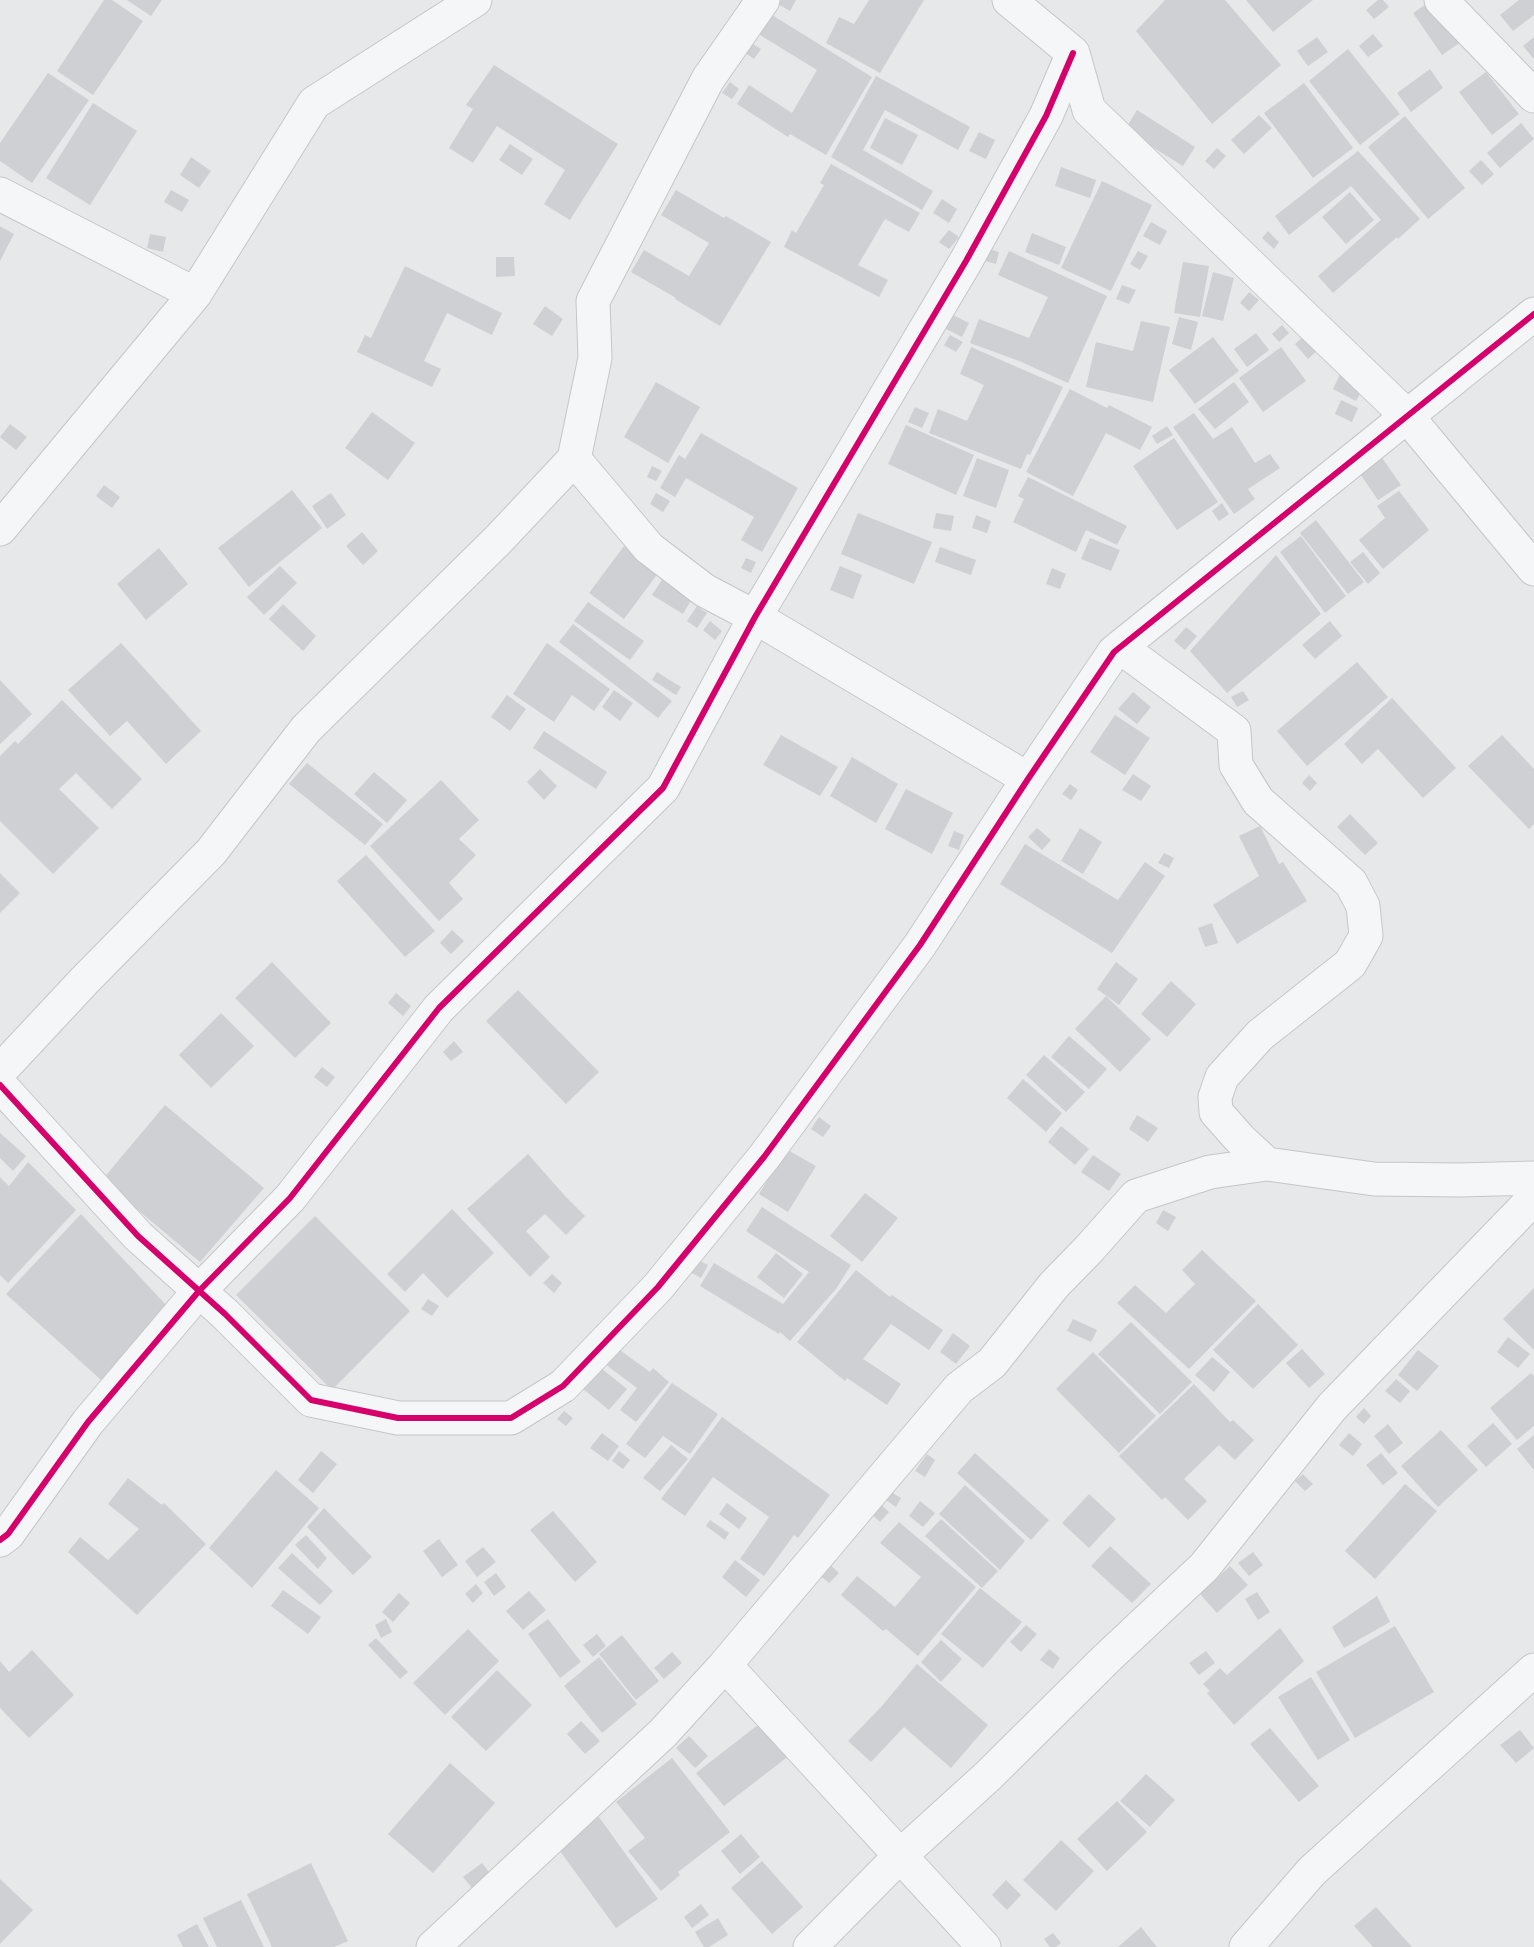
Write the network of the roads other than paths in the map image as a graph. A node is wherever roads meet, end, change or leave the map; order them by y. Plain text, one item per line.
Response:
1 (475, 0) edge
2 (763, 0) edge
3 (1009, 0) edge
4 (1441, 0) edge
5 (1073, 53) junction
6 (1534, 96) edge
7 (0, 194) edge
8 (195, 294) junction
9 (1534, 314) edge
10 (1407, 416) junction
11 (574, 459) junction
12 (0, 529) edge
13 (1534, 569) edge
14 (755, 617) junction
15 (1120, 647) junction
16 (1028, 779) junction
17 (0, 1071) edge
18 (0, 1085) edge
19 (1267, 1164) junction
20 (1534, 1178) edge
21 (1534, 1198) edge
22 (199, 1291) junction
23 (0, 1540) edge
24 (725, 1665) junction
25 (1534, 1670) edge
26 (901, 1855) junction
27 (433, 1947) edge
28 (810, 1947) edge
29 (984, 1947) edge
30 (1246, 1947) edge

1 - 8 street
2 - 11 street
3 - 5 street
4 - 6 street
5 - 10 street
5 - 14 street
7 - 8 street
8 - 12 street
9 - 10 street
10 - 13 street
10 - 15 street
11 - 14 street
11 - 17 street
14 - 16 street
14 - 22 street
15 - 16 street
15 - 19 street
16 - 22 street
18 - 22 street
19 - 20 street
19 - 24 street
21 - 26 street
22 - 23 street
24 - 26 street
24 - 27 street
25 - 30 street
26 - 28 street
26 - 29 street

